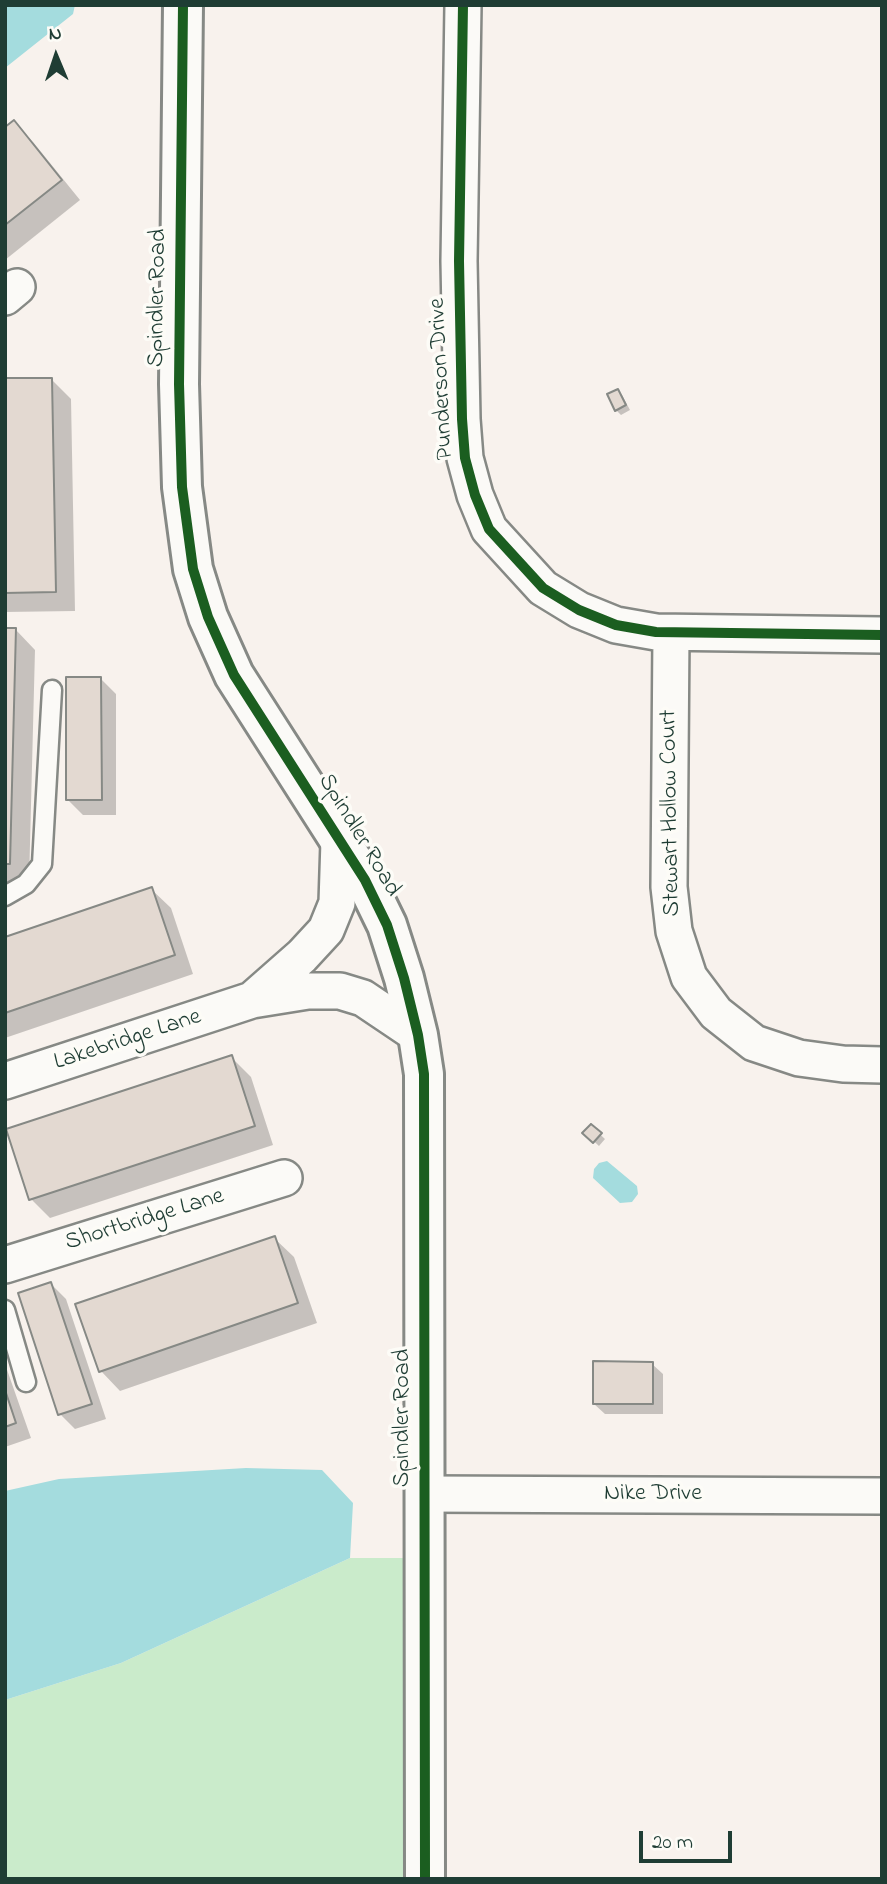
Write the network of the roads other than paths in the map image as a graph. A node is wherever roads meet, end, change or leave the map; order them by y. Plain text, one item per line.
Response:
1 (183, 5) edge
2 (463, 5) edge
3 (671, 633) junction
4 (882, 635) edge
5 (52, 690) dead end
6 (339, 841) junction
7 (5, 896) edge
8 (252, 1000) junction
9 (418, 1035) junction
10 (882, 1065) edge
11 (5, 1082) edge
12 (284, 1178) dead end
13 (5, 1265) edge
14 (5, 1310) edge
15 (26, 1382) dead end
16 (425, 1494) junction
17 (882, 1496) edge
18 (425, 1879) edge

1 - 6 street, Spindler Road
2 - 3 street, Punderson Drive
3 - 4 street, Punderson Drive
3 - 10 street, Stewart Hollow Court
5 - 7 lane
6 - 8 street, Lakebridge Lane
6 - 9 street, Spindler Road
8 - 9 street, Lakebridge Lane
8 - 11 street, Lakebridge Lane
9 - 16 street, Spindler Road
12 - 13 street, Shortbridge Lane
14 - 15 lane
16 - 17 street, Nike Drive
16 - 18 street, Spindler Road

